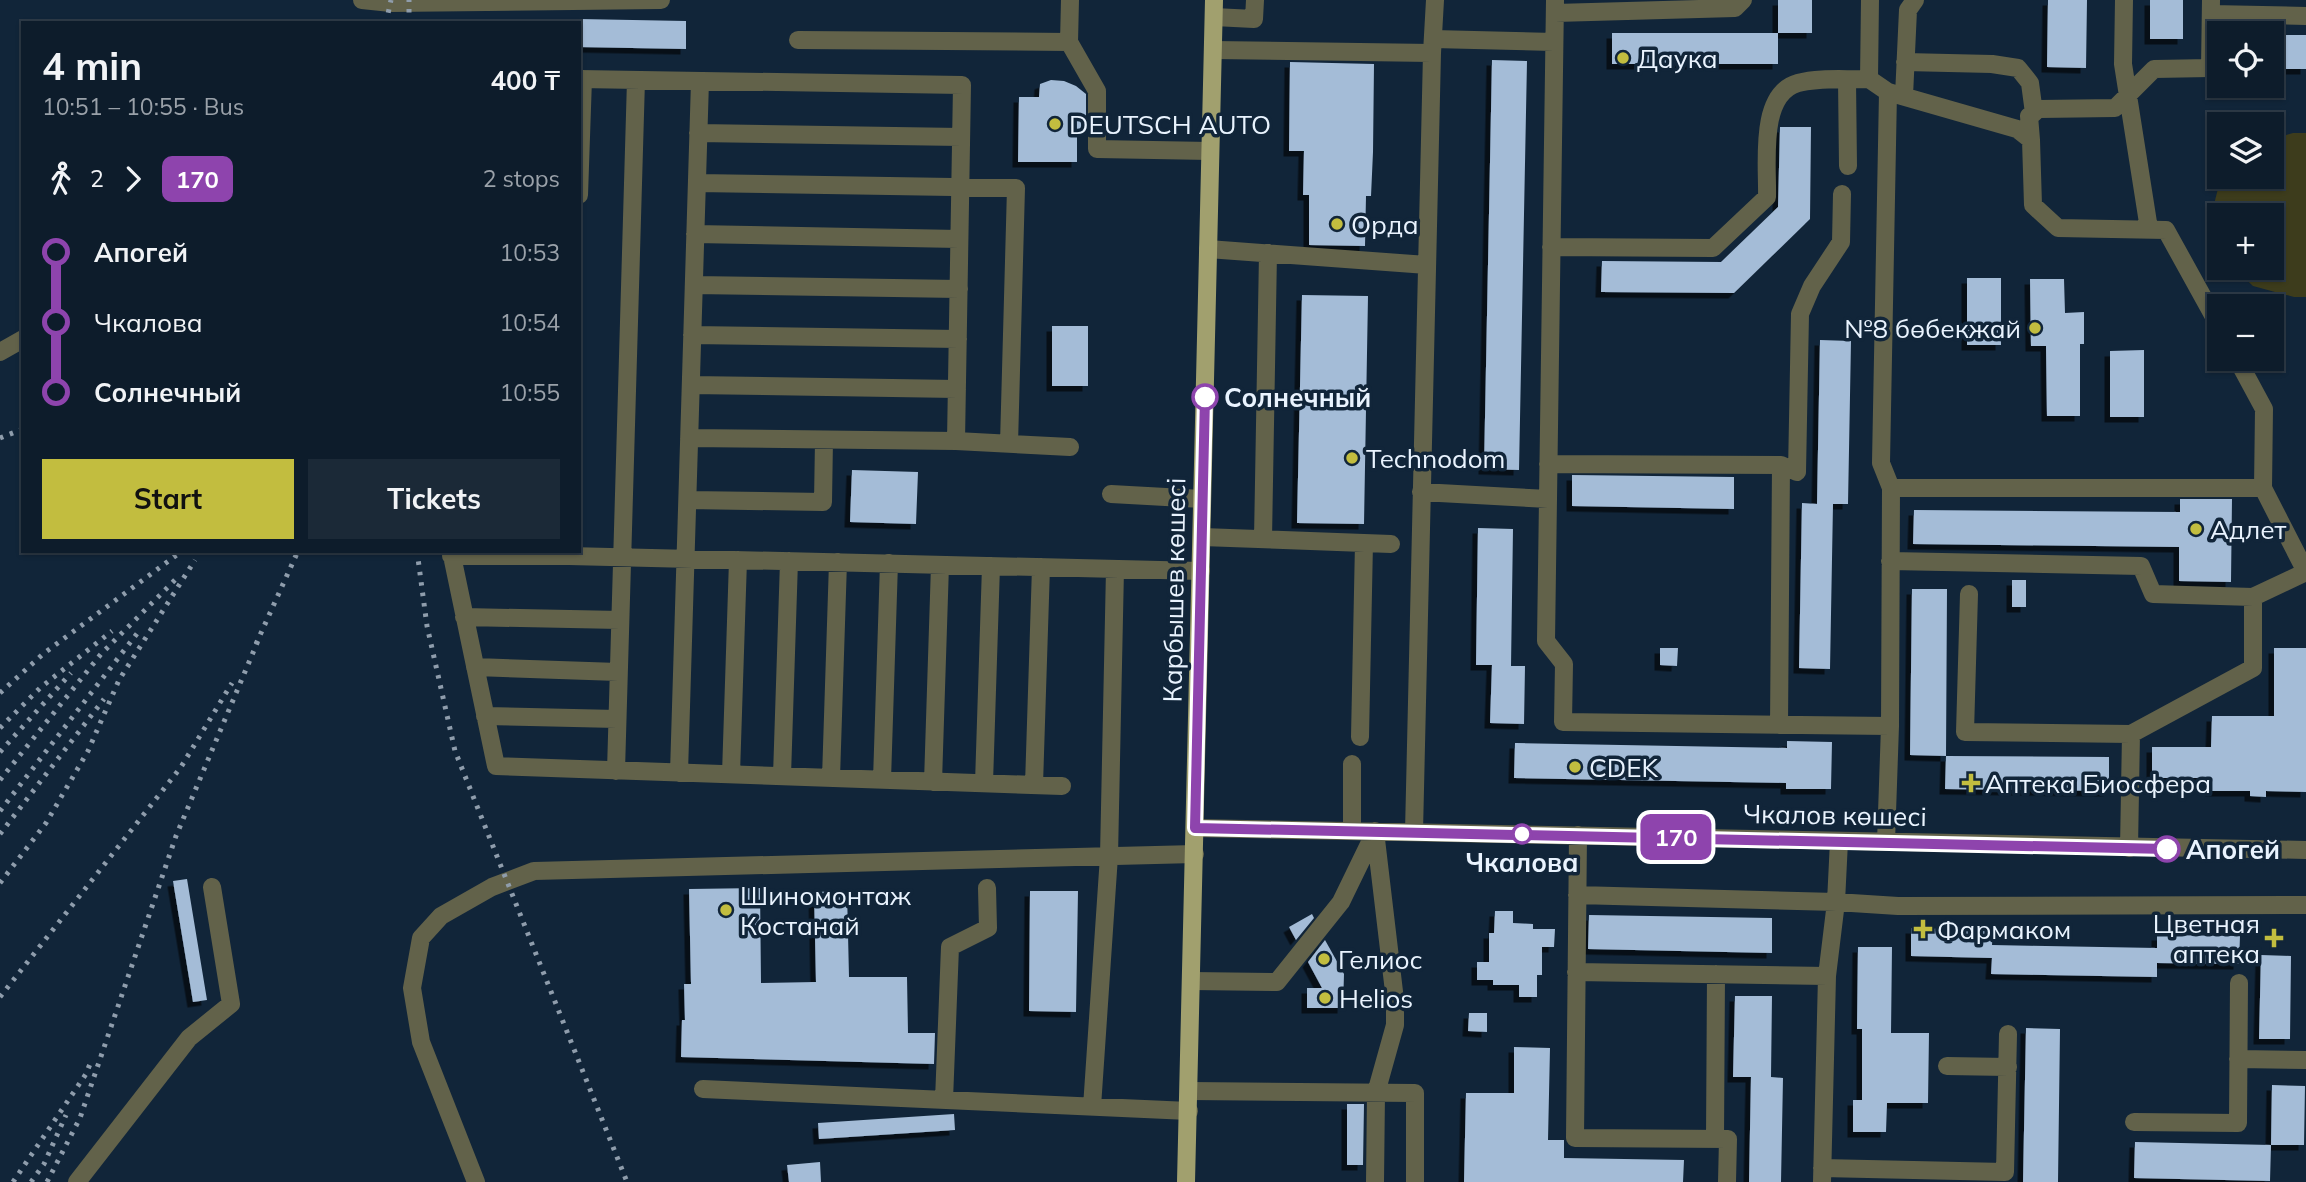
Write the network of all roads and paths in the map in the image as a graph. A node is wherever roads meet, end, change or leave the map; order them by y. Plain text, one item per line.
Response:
1 (362, 0) edge
2 (662, 0) edge
3 (1070, 0) edge
4 (1255, 0) edge
5 (1435, 0) edge
6 (1743, 0) edge
7 (1870, 0) edge
8 (1915, 0) edge
9 (2124, 0) edge
10 (1555, 7) edge
11 (2211, 7) edge
12 (1214, 9) edge
13 (2306, 16) edge
14 (798, 40) dead end
15 (1069, 42) junction
16 (1554, 42) junction
17 (1432, 46) junction
18 (1213, 50) junction
19 (1905, 62) junction
20 (581, 79) edge
21 (1847, 79) junction
22 (1869, 79) junction
23 (636, 80) junction
24 (700, 81) junction
25 (2128, 93) junction
26 (1896, 94) junction
27 (2034, 113) junction
28 (698, 133) junction
29 (961, 137) junction
30 (2031, 140) junction
31 (1210, 151) junction
32 (1847, 166) dead end
33 (697, 183) junction
34 (961, 187) junction
35 (1842, 194) dead end
36 (2149, 229) junction
37 (695, 234) junction
38 (960, 239) junction
39 (1551, 247) junction
40 (1208, 248) junction
41 (1268, 253) junction
42 (1427, 265) junction
43 (694, 285) junction
44 (959, 289) junction
45 (2207, 304) edge
46 (692, 335) junction
47 (958, 339) junction
48 (21, 340) edge
49 (0, 352) edge
50 (2243, 371) edge
51 (691, 385) junction
52 (957, 389) junction
53 (689, 438) junction
54 (824, 440) junction
55 (956, 441) junction
56 (1009, 444) junction
57 (1070, 447) dead end
58 (1548, 464) junction
59 (1781, 465) junction
60 (1891, 488) junction
61 (2263, 488) junction
62 (1421, 492) junction
63 (1111, 494) dead end
64 (1202, 499) junction
65 (1548, 499) junction
66 (688, 500) junction
67 (1202, 537) junction
68 (1263, 539) junction
69 (1364, 543) junction
70 (1391, 544) dead end
71 (508, 553) edge
72 (451, 554) edge
73 (569, 554) edge
74 (622, 557) junction
75 (686, 558) junction
76 (738, 560) junction
77 (789, 561) junction
78 (1890, 561) junction
79 (838, 562) junction
80 (890, 563) junction
81 (940, 565) junction
82 (991, 566) junction
83 (1041, 567) junction
84 (1115, 569) junction
85 (1201, 571) junction
86 (1969, 594) dead end
87 (2253, 597) junction
88 (464, 617) junction
89 (620, 620) junction
90 (475, 667) junction
91 (618, 672) junction
92 (485, 716) junction
93 (617, 719) junction
94 (1779, 725) junction
95 (1890, 726) junction
96 (2131, 734) junction
97 (1360, 737) dead end
98 (1352, 764) dead end
99 (615, 771) junction
100 (680, 773) junction
101 (731, 775) junction
102 (782, 776) junction
103 (831, 778) junction
104 (882, 780) junction
105 (933, 782) junction
106 (984, 783) junction
107 (1034, 785) junction
108 (1062, 786) dead end
109 (1195, 828) junction
110 (1352, 831) junction
111 (1375, 831) junction
112 (1414, 832) junction
113 (1578, 835) junction
114 (1839, 841) junction
115 (1886, 842) junction
116 (2129, 848) junction
117 (2306, 850) edge
118 (1195, 854) junction
119 (1109, 856) junction
120 (212, 887) dead end
121 (987, 888) dead end
122 (1577, 895) junction
123 (1836, 902) junction
124 (2306, 905) edge
125 (1576, 972) junction
126 (1716, 974) junction
127 (1827, 976) junction
128 (1191, 981) junction
129 (2239, 983) dead end
130 (2008, 1034) dead end
131 (2238, 1059) junction
132 (2306, 1060) edge
133 (1947, 1066) dead end
134 (2008, 1067) junction
135 (703, 1089) dead end
136 (1189, 1091) junction
137 (1376, 1093) junction
138 (944, 1100) junction
139 (1092, 1107) junction
140 (1189, 1111) junction
141 (2134, 1122) dead end
142 (1715, 1139) junction
143 (1822, 1175) edge
144 (77, 1182) edge
145 (476, 1182) edge
146 (1186, 1182) edge
147 (1375, 1182) edge
148 (1415, 1182) edge
149 (1727, 1182) edge

1 - 2 street
3 - 15 street
4 - 12 street
5 - 17 street
6 - 10 street
7 - 22 street
8 - 19 street
9 - 25 street
10 - 16 street
11 - 13 street
11 - 25 street
12 - 18 main road, Карбышев көшесі
14 - 15 street
15 - 31 street
16 - 17 street
16 - 39 street
17 - 18 street
17 - 42 street
18 - 31 main road, Карбышев көшесі
19 - 26 street
19 - 27 street
20 - 23 street
21 - 22 street
21 - 32 street
21 - 39 street
22 - 26 street
23 - 24 street
23 - 74 street
24 - 28 street
24 - 29 street
25 - 27 street
25 - 36 street
26 - 30 street
26 - 60 street
27 - 30 street
28 - 29 street
28 - 33 street
29 - 34 street
30 - 36 street
31 - 40 main road, Карбышев көшесі
33 - 34 street
33 - 37 street
34 - 38 street
34 - 56 street
35 - 59 street
36 - 45 street
37 - 38 street
37 - 43 street
38 - 44 street
39 - 58 street
40 - 41 street
40 - 64 main road, Карбышев көшесі
41 - 42 street
41 - 68 street
42 - 62 street
43 - 44 street
43 - 46 street
44 - 47 street
46 - 47 street
46 - 51 street
47 - 52 street
48 - 49 street
50 - 61 street
51 - 52 street
51 - 53 street
52 - 55 street
53 - 54 street
53 - 66 street
54 - 55 street
54 - 66 street
55 - 56 street
56 - 57 street
58 - 59 street
58 - 65 street
59 - 94 street
60 - 61 street
60 - 78 street
61 - 87 street
62 - 65 street
62 - 112 street
63 - 64 street
64 - 67 main road, Карбышев көшесі
65 - 94 street
66 - 75 street
67 - 68 street
67 - 85 main road, Карбышев көшесі
68 - 69 street
69 - 70 street
69 - 97 street
71 - 72 street
71 - 73 street
72 - 88 street
73 - 74 street
74 - 75 street
74 - 89 street
75 - 76 street
75 - 100 street
76 - 77 street
76 - 101 street
77 - 79 street
77 - 102 street
78 - 87 street
78 - 95 street
79 - 80 street
79 - 103 street
80 - 81 street
80 - 104 street
81 - 82 street
81 - 105 street
82 - 83 street
82 - 106 street
83 - 84 street
83 - 107 street
84 - 85 street
84 - 119 street
85 - 109 main road, Карбышев көшесі
86 - 96 street
87 - 96 street
88 - 89 street
88 - 90 street
89 - 91 street
90 - 91 street
90 - 92 street
91 - 93 street
92 - 93 street
92 - 99 street
93 - 99 street
94 - 95 street
95 - 115 street
96 - 116 street
98 - 110 street
99 - 100 street
100 - 101 street
101 - 102 street
102 - 103 street
103 - 104 street
104 - 105 street
105 - 106 street
106 - 107 street
107 - 108 street
109 - 110 street, Чкалов көшесі
109 - 118 main road, Карбышев көшесі
110 - 111 street, Чкалов көшесі
111 - 112 street, Чкалов көшесі
111 - 128 street
111 - 137 street
112 - 113 street, Чкалов көшесі
113 - 114 street, Чкалов көшесі
113 - 122 street
114 - 115 street, Чкалов көшесі
114 - 123 street
115 - 116 street, Чкалов көшесі
116 - 117 street, Чкалов көшесі
118 - 119 street
118 - 128 main road, Карбышев көшесі
119 - 139 street
119 - 145 street
120 - 144 street
121 - 138 street
122 - 123 street
122 - 125 street
123 - 124 street
123 - 127 street
125 - 126 street
125 - 142 street
126 - 127 street
126 - 142 street
127 - 143 street
128 - 136 main road, Карбышев көшесі
129 - 131 street
130 - 134 street
131 - 132 street
131 - 141 street
133 - 134 street
134 - 143 street
135 - 138 street
136 - 137 street
136 - 140 main road, Карбышев көшесі
137 - 147 street
137 - 148 street
138 - 139 street
139 - 140 street
140 - 146 main road, Карбышев көшесі
142 - 149 street

